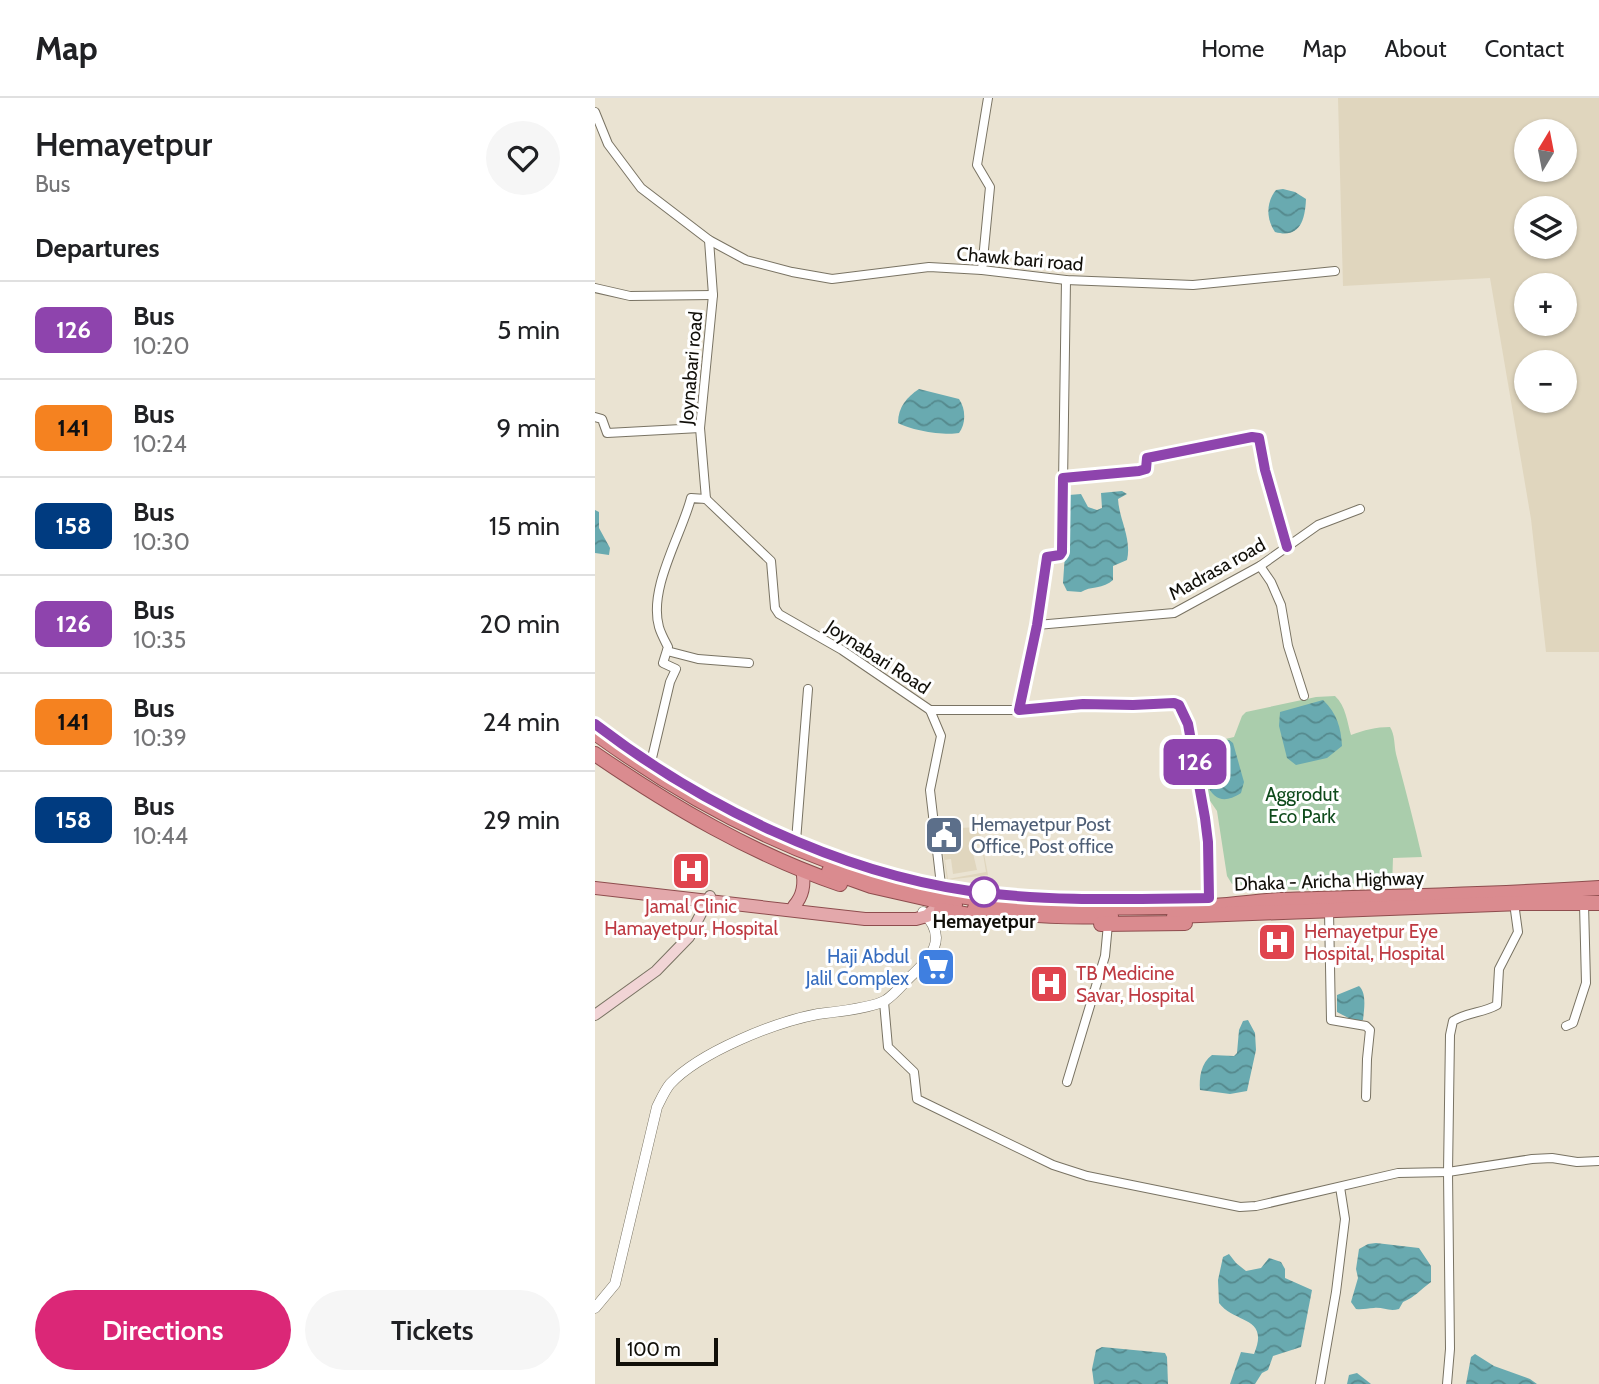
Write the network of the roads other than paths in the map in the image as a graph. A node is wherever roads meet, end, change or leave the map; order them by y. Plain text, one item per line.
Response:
1 (988, 98) edge
2 (595, 112) edge
3 (709, 240) junction
4 (982, 270) junction
5 (1335, 271) dead end
6 (1066, 280) junction
7 (595, 288) edge
8 (713, 295) junction
9 (595, 417) edge
10 (700, 428) junction
11 (1063, 478) junction
12 (706, 499) junction
13 (1360, 509) dead end
14 (1287, 547) junction
15 (1260, 566) junction
16 (1037, 625) junction
17 (668, 649) junction
18 (749, 663) dead end
19 (809, 689) dead end
20 (1304, 696) dead end
21 (930, 710) junction
22 (1019, 710) junction
23 (595, 724) edge
24 (595, 733) edge
25 (595, 744) edge
26 (595, 754) edge
27 (650, 762) junction
28 (796, 841) junction
29 (802, 870) junction
30 (595, 880) edge
31 (941, 885) junction
32 (595, 888) edge
33 (1599, 888) edge
34 (1209, 898) junction
35 (709, 899) junction
36 (1514, 903) junction
37 (1592, 904) edge
38 (794, 906) junction
39 (1279, 906) junction
40 (928, 911) junction
41 (1329, 911) junction
42 (1108, 924) junction
43 (884, 1002) junction
44 (595, 1015) edge
45 (1566, 1026) dead end
46 (1067, 1082) dead end
47 (1366, 1097) dead end
48 (1599, 1161) edge
49 (1448, 1172) junction
50 (1340, 1187) junction
51 (595, 1308) edge
52 (1320, 1384) edge
53 (1447, 1384) edge

1 - 4 street
2 - 3 street, Chawk bari road
3 - 4 street, Chawk bari road
3 - 8 street, Joynabari road
4 - 6 street, Chawk bari road
5 - 6 street, Chawk bari road
6 - 11 street
7 - 8 street
8 - 10 street, Joynabari road
9 - 10 street
10 - 12 street, Joynabari road
11 - 14 street
11 - 16 street
12 - 17 street
12 - 21 street, Joynabari Road
13 - 14 street, Madrasa road
14 - 15 street, Madrasa road
15 - 16 street, Madrasa road
15 - 20 street
16 - 22 street
17 - 18 street
17 - 27 street
19 - 28 street
21 - 22 street
21 - 31 street, Joynabari Road
22 - 34 street
23 - 27 highway
24 - 39 highway, Dhaka - Aricha Highway
25 - 39 highway, Dhaka - Aricha Highway
26 - 29 highway
27 - 28 highway
28 - 31 highway
29 - 38 main road
29 - 40 highway
30 - 35 main road
31 - 34 highway
32 - 35 main road
33 - 39 highway, Dhaka - Aricha Highway
34 - 39 highway
35 - 38 main road
35 - 40 main road
35 - 44 main road
36 - 37 highway, Dhaka - Aricha Highway
36 - 41 highway, Dhaka - Aricha Highway
36 - 49 street
37 - 45 street
38 - 40 main road
39 - 41 highway, Dhaka - Aricha Highway
39 - 42 highway
40 - 42 highway
40 - 43 street
41 - 47 street
42 - 46 street
43 - 50 street
43 - 51 street
48 - 49 street
49 - 50 street
49 - 53 street
50 - 52 street

